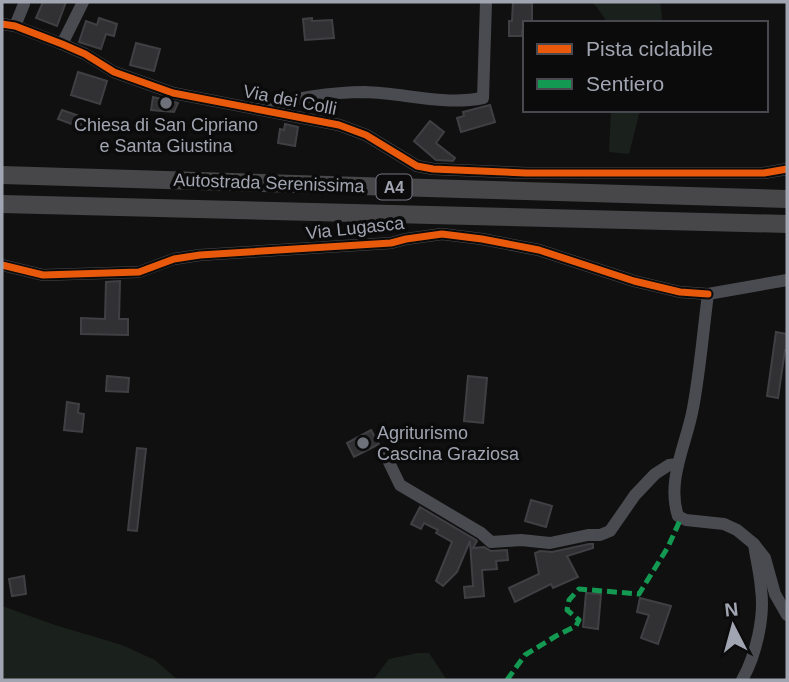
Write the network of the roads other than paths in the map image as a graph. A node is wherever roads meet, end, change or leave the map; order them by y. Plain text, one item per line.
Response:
1 (10, 2) edge
2 (83, 2) edge
3 (486, 2) edge
4 (24, 3) edge
5 (8, 25) edge
6 (62, 44) junction
7 (251, 108) junction
8 (787, 169) edge
9 (2, 175) edge
10 (787, 199) edge
11 (2, 204) edge
12 (787, 224) edge
13 (2, 264) edge
14 (787, 280) edge
15 (708, 294) junction
16 (386, 456) dead end
17 (678, 464) junction
18 (754, 544) junction
19 (787, 615) edge
20 (742, 680) edge

1 - 4 street
2 - 6 street
3 - 7 street
4 - 5 street
5 - 6 street, Via dei Colli
6 - 7 street, Via dei Colli
7 - 8 street, Via dei Colli
9 - 10 highway, Autostrada Serenissima / A4
11 - 12 highway, Autostrada Serenissima / A4
13 - 15 street, Via Lugasca
14 - 15 street, Via Lugasca
15 - 17 street
16 - 17 street
17 - 18 street
18 - 19 street
18 - 20 street

